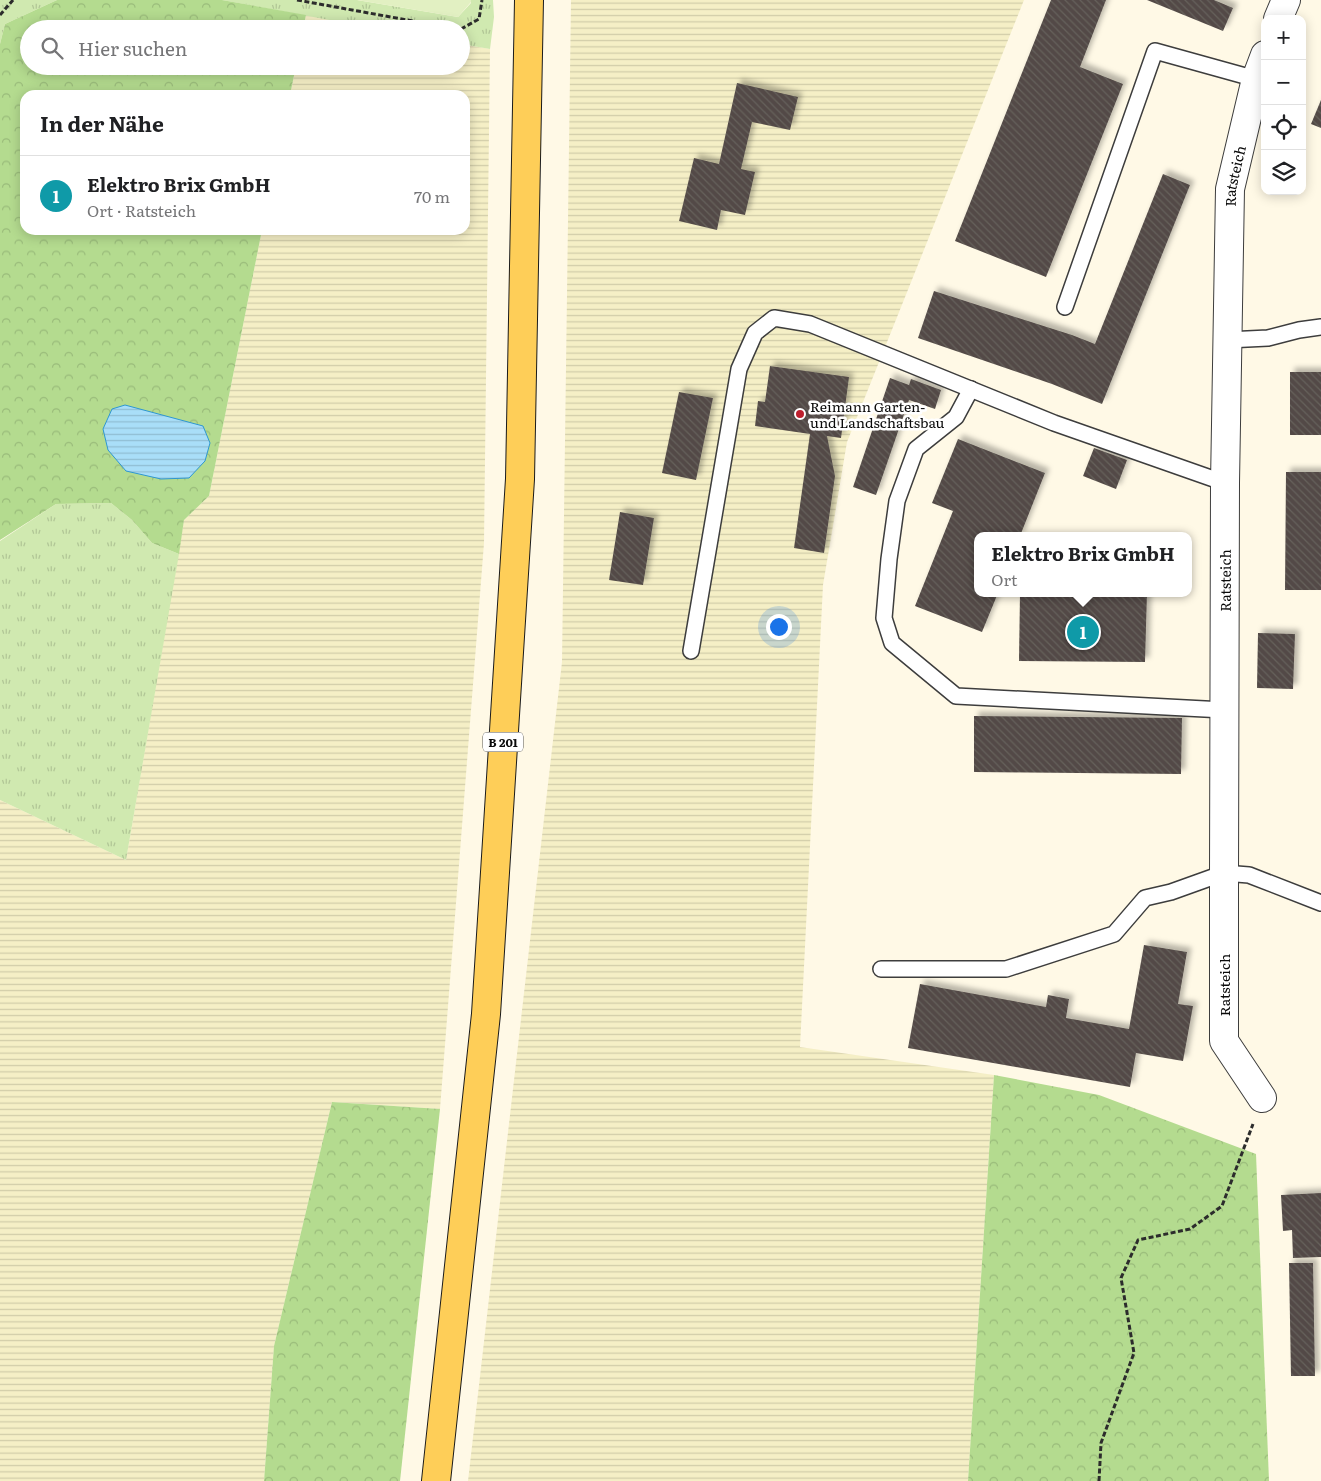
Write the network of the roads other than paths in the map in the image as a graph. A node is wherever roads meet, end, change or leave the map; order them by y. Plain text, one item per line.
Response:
1 (529, 0) edge
2 (1286, 0) edge
3 (1280, 15) edge
4 (1260, 67) edge
5 (1065, 307) dead end
6 (1321, 327) edge
7 (1228, 340) junction
8 (971, 389) junction
9 (1225, 482) junction
10 (691, 651) dead end
11 (1224, 710) junction
12 (1224, 873) junction
13 (1321, 904) edge
14 (882, 969) dead end
15 (1262, 1098) road end
16 (436, 1481) edge

1 - 16 main road, B 201
2 - 3 street
4 - 5 lane
4 - 7 street, Ratsteich
6 - 7 lane
7 - 9 street, Ratsteich
8 - 9 lane
8 - 10 lane
8 - 11 lane
9 - 11 street, Ratsteich
11 - 12 street, Ratsteich
12 - 13 lane
12 - 14 lane
12 - 15 street, Ratsteich

